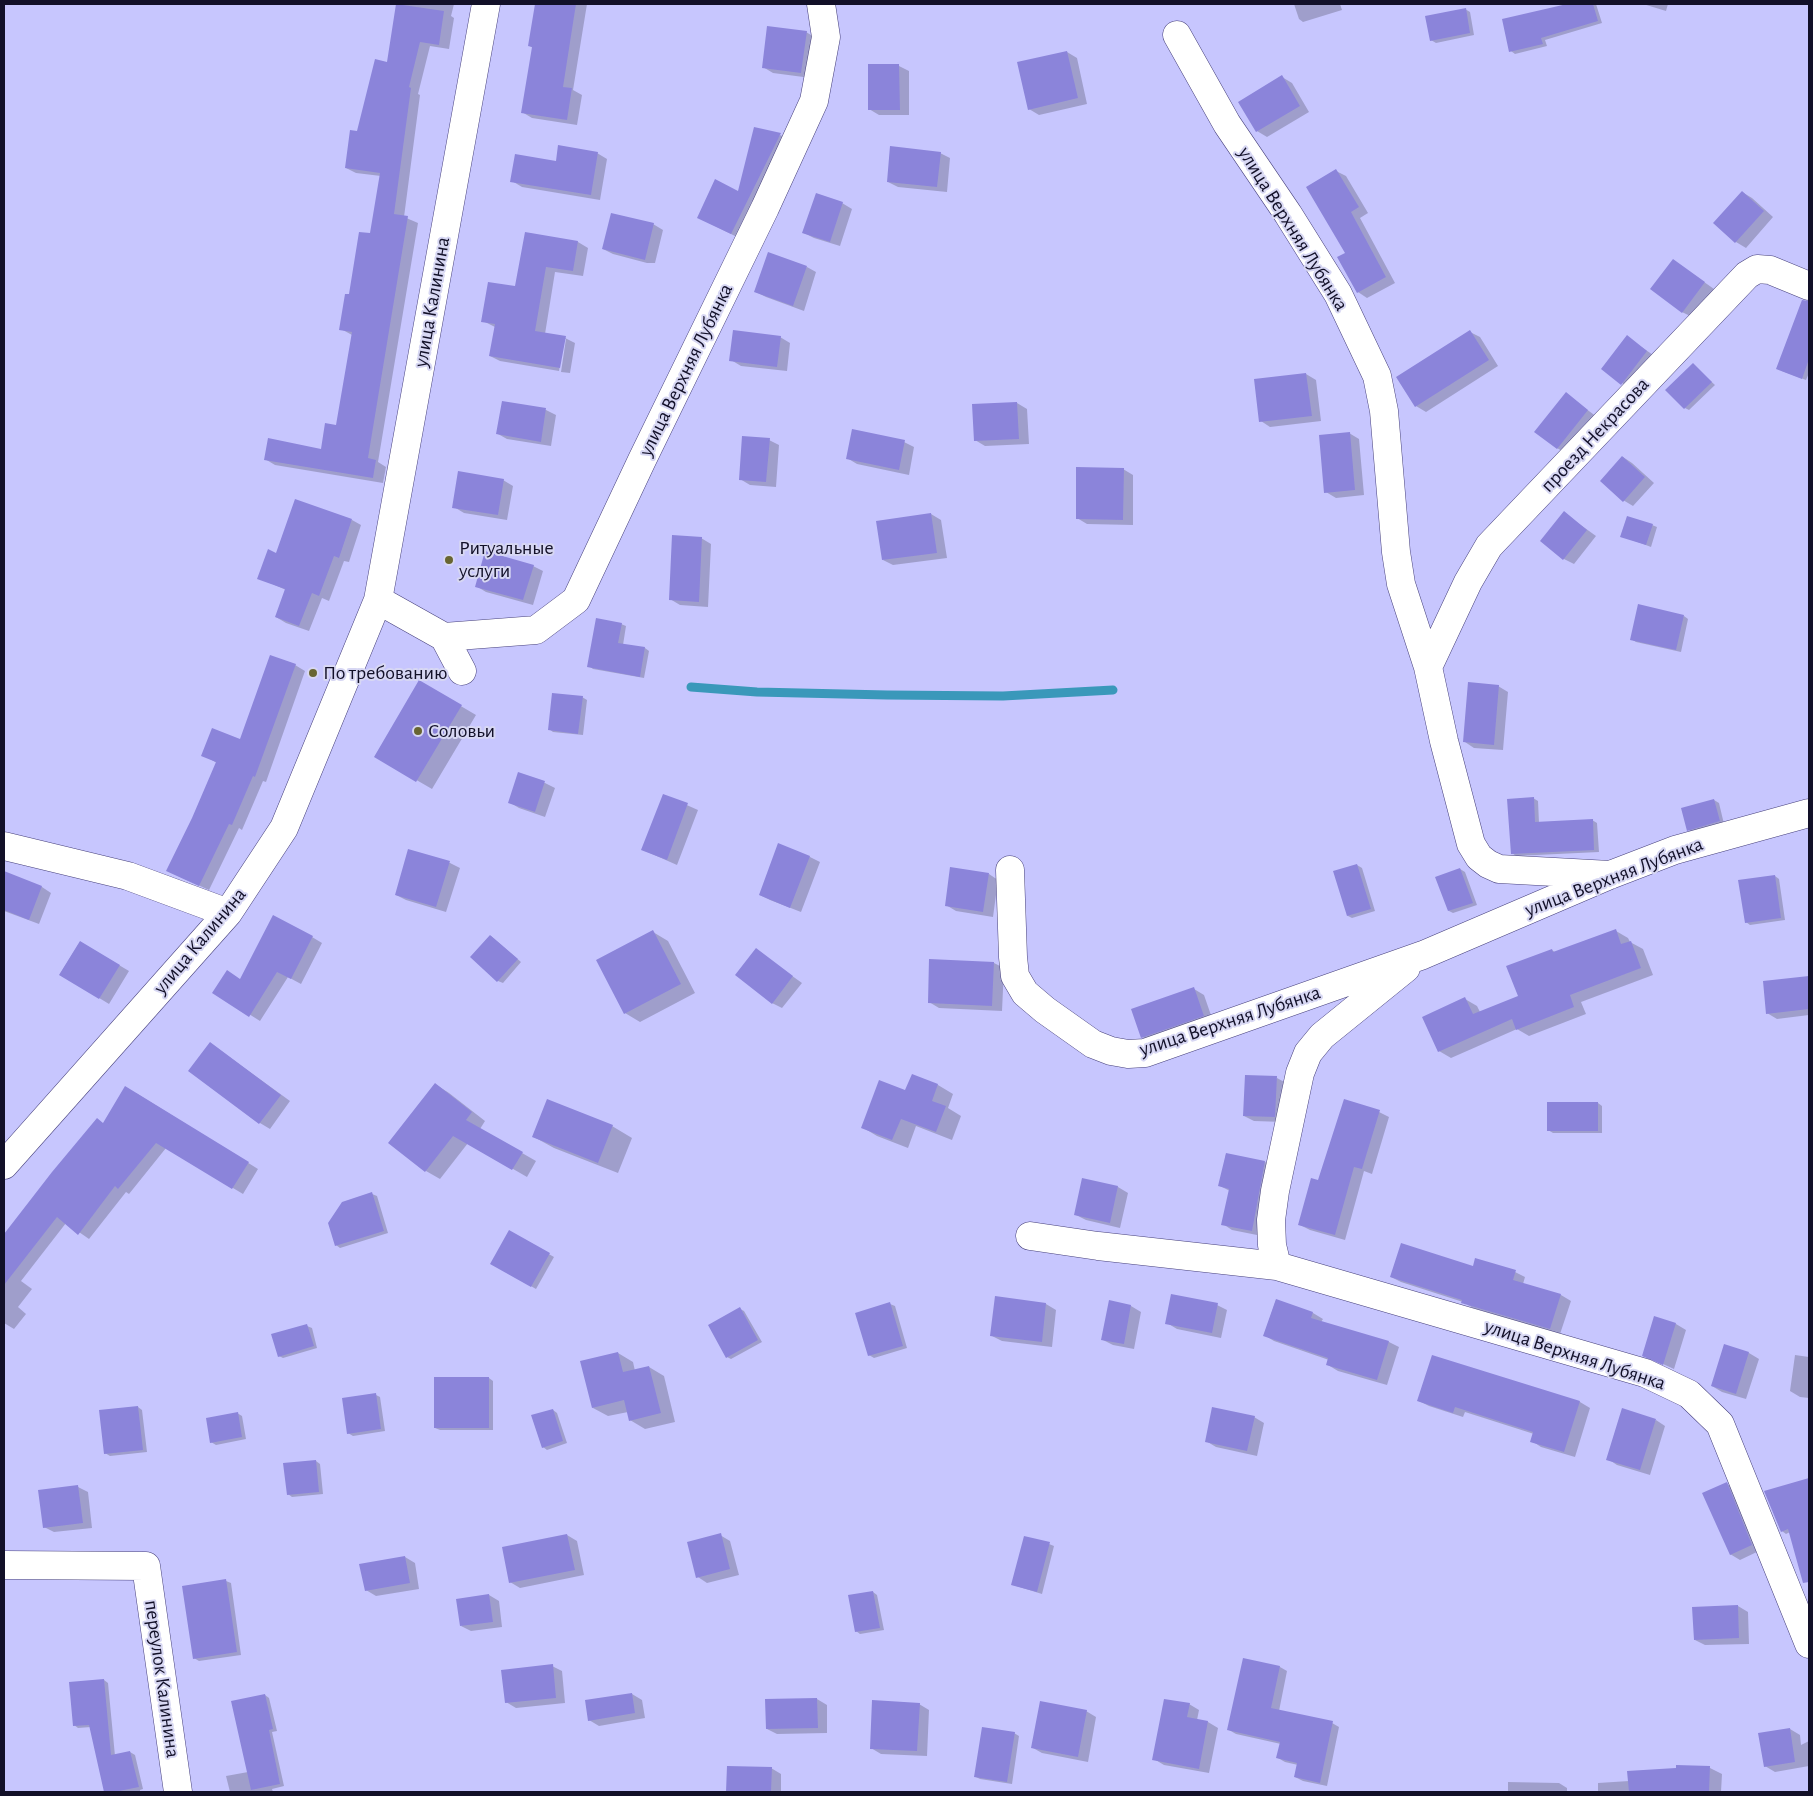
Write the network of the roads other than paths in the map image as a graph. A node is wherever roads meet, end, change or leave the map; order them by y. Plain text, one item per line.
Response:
1 (486, 4) edge
2 (821, 4) edge
3 (1177, 35) dead end
4 (1809, 286) edge
5 (378, 600) junction
6 (444, 637) junction
7 (1428, 666) junction
8 (462, 671) dead end
9 (1809, 813) edge
10 (4, 846) edge
11 (1010, 870) dead end
12 (1610, 875) junction
13 (228, 913) junction
14 (1423, 954) junction
15 (4, 1165) edge
16 (1030, 1236) dead end
17 (1277, 1266) junction
18 (4, 1565) edge
19 (1809, 1644) edge
20 (178, 1792) edge

1 - 5 street, улица Калинина
2 - 6 street, улица Верхняя Лубянка
3 - 7 street, улица Верхняя Лубянка
4 - 7 street, проезд Некрасова
5 - 6 street
5 - 13 street, улица Калинина
6 - 8 street
7 - 12 street, улица Верхняя Лубянка
9 - 12 street, улица Верхняя Лубянка
10 - 13 street
11 - 14 street, улица Верхняя Лубянка
12 - 14 street, улица Верхняя Лубянка
13 - 15 street, улица Калинина
14 - 17 street, улица Верхняя Лубянка
16 - 17 street, улица Верхняя Лубянка
17 - 19 street, улица Верхняя Лубянка
18 - 20 street, переулок Калинина

